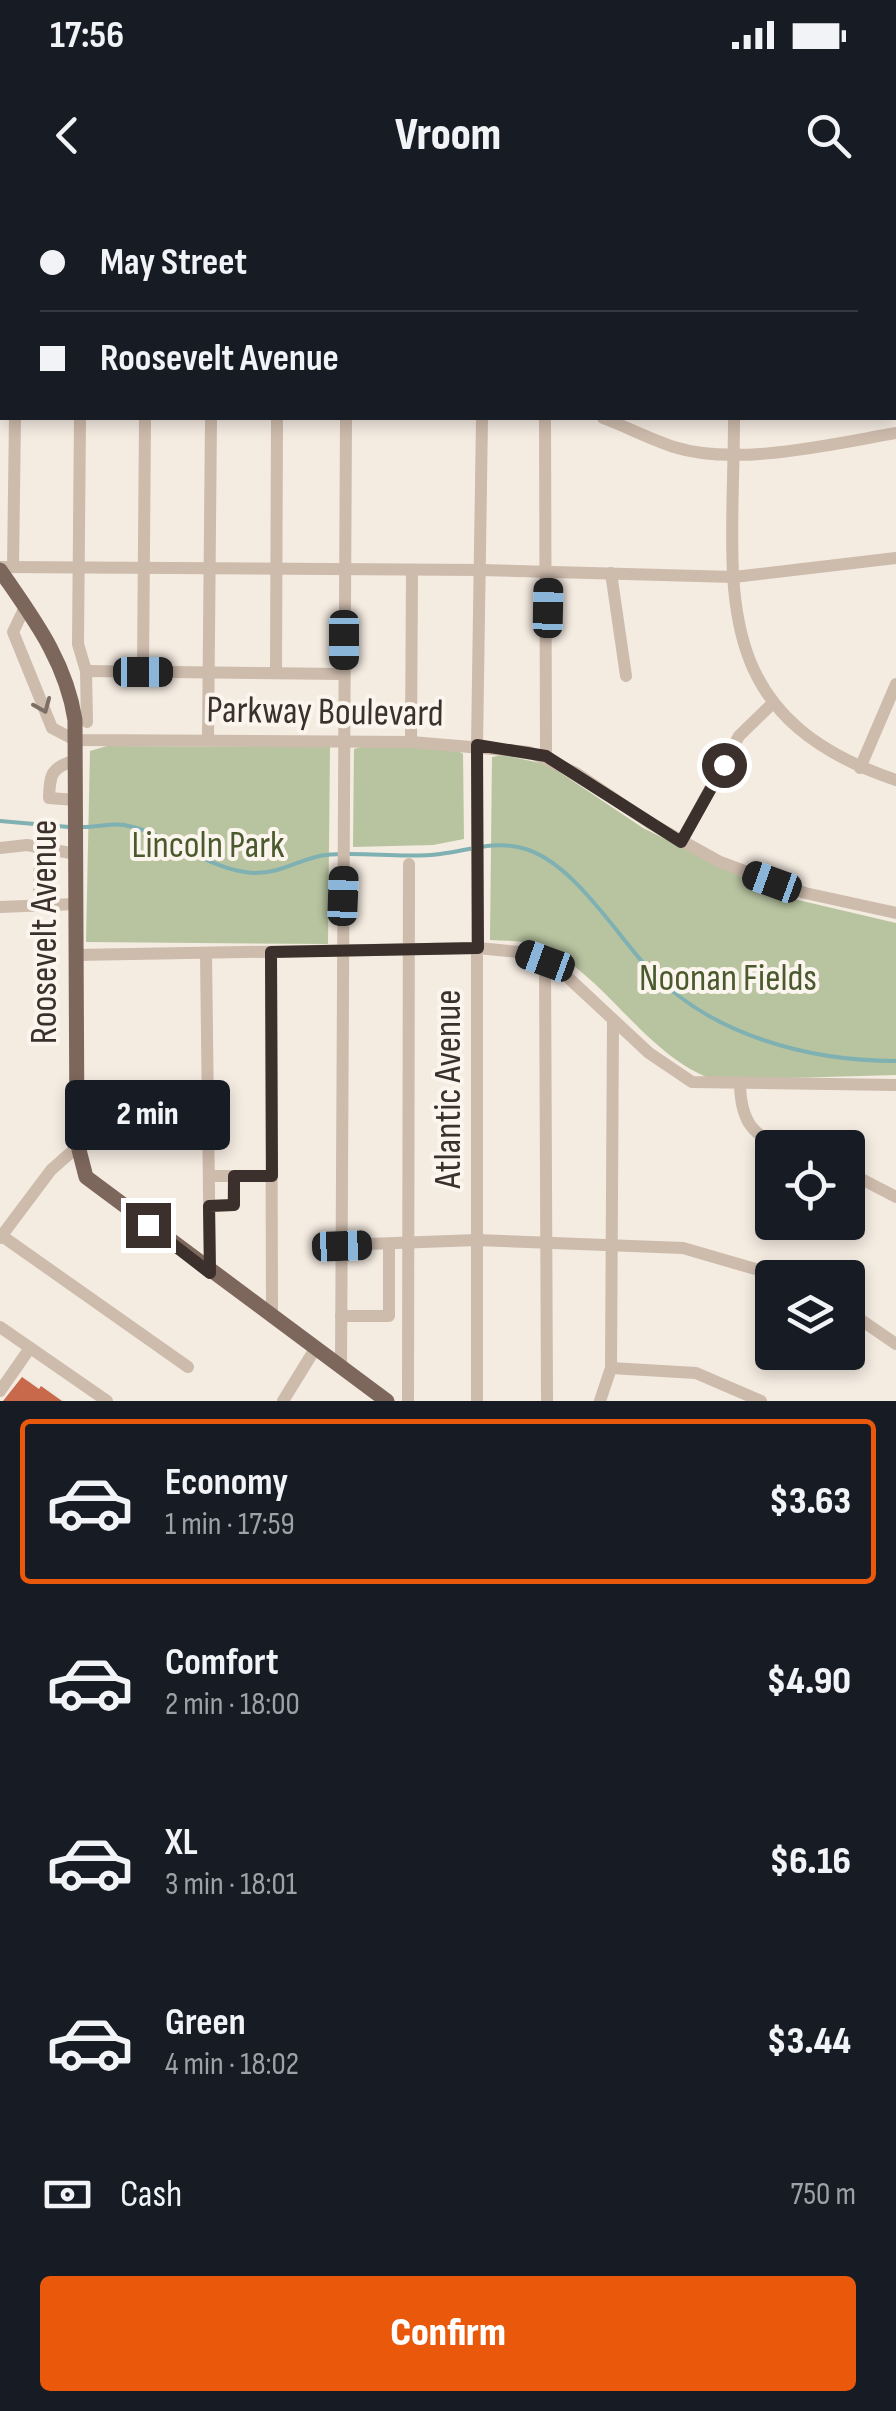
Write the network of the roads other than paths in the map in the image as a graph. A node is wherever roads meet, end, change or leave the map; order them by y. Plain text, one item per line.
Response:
1 (15, 420) edge
2 (80, 420) edge
3 (146, 420) edge
4 (211, 420) edge
5 (277, 420) edge
6 (346, 420) edge
7 (482, 420) edge
8 (545, 420) edge
9 (608, 420) edge
10 (734, 420) edge
11 (896, 434) edge
12 (734, 453) junction
13 (896, 558) edge
14 (4, 568) edge
15 (78, 568) junction
16 (143, 568) junction
17 (210, 570) junction
18 (276, 570) junction
19 (412, 570) junction
20 (481, 570) junction
21 (344, 571) junction
22 (548, 572) junction
23 (611, 573) junction
24 (734, 577) junction
25 (5, 587) edge
26 (25, 607) junction
27 (86, 671) junction
28 (209, 671) junction
29 (143, 672) junction
30 (276, 672) junction
31 (343, 674) junction
32 (626, 676) dead end
33 (896, 684) edge
34 (773, 703) junction
35 (87, 722) dead end
36 (75, 740) junction
37 (208, 740) junction
38 (344, 742) junction
39 (411, 742) junction
40 (477, 745) junction
41 (546, 756) junction
42 (76, 760) junction
43 (860, 768) junction
44 (896, 780) edge
45 (76, 800) junction
46 (681, 842) junction
47 (0, 848) edge
48 (40, 848) junction
49 (76, 849) junction
50 (409, 864) dead end
51 (76, 904) junction
52 (39, 905) junction
53 (0, 906) edge
54 (896, 912) edge
55 (478, 948) junction
56 (409, 950) junction
57 (342, 951) junction
58 (271, 952) junction
59 (206, 954) junction
60 (76, 955) junction
61 (545, 961) junction
62 (613, 1020) junction
63 (896, 1085) edge
64 (740, 1086) junction
65 (755, 1133) edge
66 (77, 1147) junction
67 (209, 1176) junction
68 (234, 1176) junction
69 (272, 1176) junction
70 (865, 1181) edge
71 (896, 1197) edge
72 (209, 1206) junction
73 (1, 1237) edge
74 (477, 1240) junction
75 (408, 1243) junction
76 (546, 1243) junction
77 (389, 1244) junction
78 (612, 1244) junction
79 (342, 1246) junction
80 (755, 1269) edge
81 (210, 1273) junction
82 (341, 1316) junction
83 (272, 1317) junction
84 (865, 1323) edge
85 (0, 1327) edge
86 (896, 1344) edge
87 (30, 1348) junction
88 (315, 1348) junction
89 (188, 1366) dead end
90 (341, 1368) junction
91 (611, 1368) junction
92 (0, 1391) edge
93 (88, 1396) edge
94 (756, 1400) edge
95 (107, 1401) edge
96 (283, 1401) edge
97 (387, 1401) edge
98 (408, 1401) edge
99 (477, 1401) edge
100 (547, 1401) edge
101 (600, 1401) edge

1 - 14 street
2 - 15 street
3 - 16 street
4 - 17 street
5 - 18 street
6 - 21 street
7 - 20 street, Atlantic Avenue
8 - 22 street
9 - 12 street
10 - 12 street
11 - 12 street
12 - 24 street
13 - 24 street
14 - 15 street
14 - 25 main road, Roosevelt Avenue
15 - 16 street
15 - 27 street
16 - 17 street
16 - 29 street
17 - 18 street
17 - 28 street
18 - 21 street
18 - 30 street
19 - 20 street
19 - 21 street
19 - 39 street
20 - 22 street
20 - 40 street, Atlantic Avenue
21 - 31 street
22 - 23 street
22 - 41 street
23 - 24 street
23 - 32 street
24 - 34 street
25 - 26 main road, Roosevelt Avenue
26 - 36 main road, Roosevelt Avenue
26 -> 36 street
27 - 29 street
27 - 35 street
28 - 29 street
28 - 30 street
28 - 37 street
30 - 31 street
31 - 38 street
33 - 43 street
34 - 43 street
34 - 46 street
36 - 37 street, Parkway Boulevard
36 - 42 main road, Roosevelt Avenue
37 - 38 street, Parkway Boulevard
38 - 39 street, Parkway Boulevard
38 - 57 street
39 - 40 street, Parkway Boulevard
40 - 41 street, Parkway Boulevard
40 - 55 street, Atlantic Avenue
41 - 46 street, Parkway Boulevard
42 - 45 main road, Roosevelt Avenue
42 - 45 street
43 - 44 street
45 - 49 main road, Roosevelt Avenue
46 - 54 street, Parkway Boulevard
47 - 48 street
48 - 49 street
48 - 52 street
49 - 51 main road, Roosevelt Avenue
50 - 56 street
51 - 52 street
51 - 60 main road, Roosevelt Avenue
52 - 53 street
55 - 56 street
55 - 61 street
55 - 74 street, Atlantic Avenue
56 - 57 street
56 - 75 street
57 - 58 street
57 - 79 street
58 - 59 street
58 - 69 street
59 - 60 street
59 - 67 street
60 - 66 main road, Roosevelt Avenue
61 - 62 street
61 - 76 street
62 - 64 street
62 - 78 street
63 - 64 street
64 - 65 street
66 - 73 street
66 - 81 main road, Roosevelt Avenue
67 - 68 street
67 - 72 street
68 - 69 street
68 - 72 street
69 - 83 street
70 - 71 street
72 - 81 street
73 - 89 street
74 - 75 street
74 - 76 street
74 - 99 street, Atlantic Avenue
75 - 77 street
75 - 98 street
76 - 78 street
76 - 100 street
77 - 79 street
77 - 82 street
78 - 80 street
78 - 91 street
79 - 82 street
81 - 83 main road, Roosevelt Avenue
82 - 90 street
83 - 88 main road, Roosevelt Avenue
84 - 86 street
85 - 87 street
87 - 92 street
87 - 93 street
88 - 90 main road, Roosevelt Avenue
88 - 96 street
90 - 97 main road, Roosevelt Avenue
91 - 94 street
91 - 101 street
93 - 95 street

